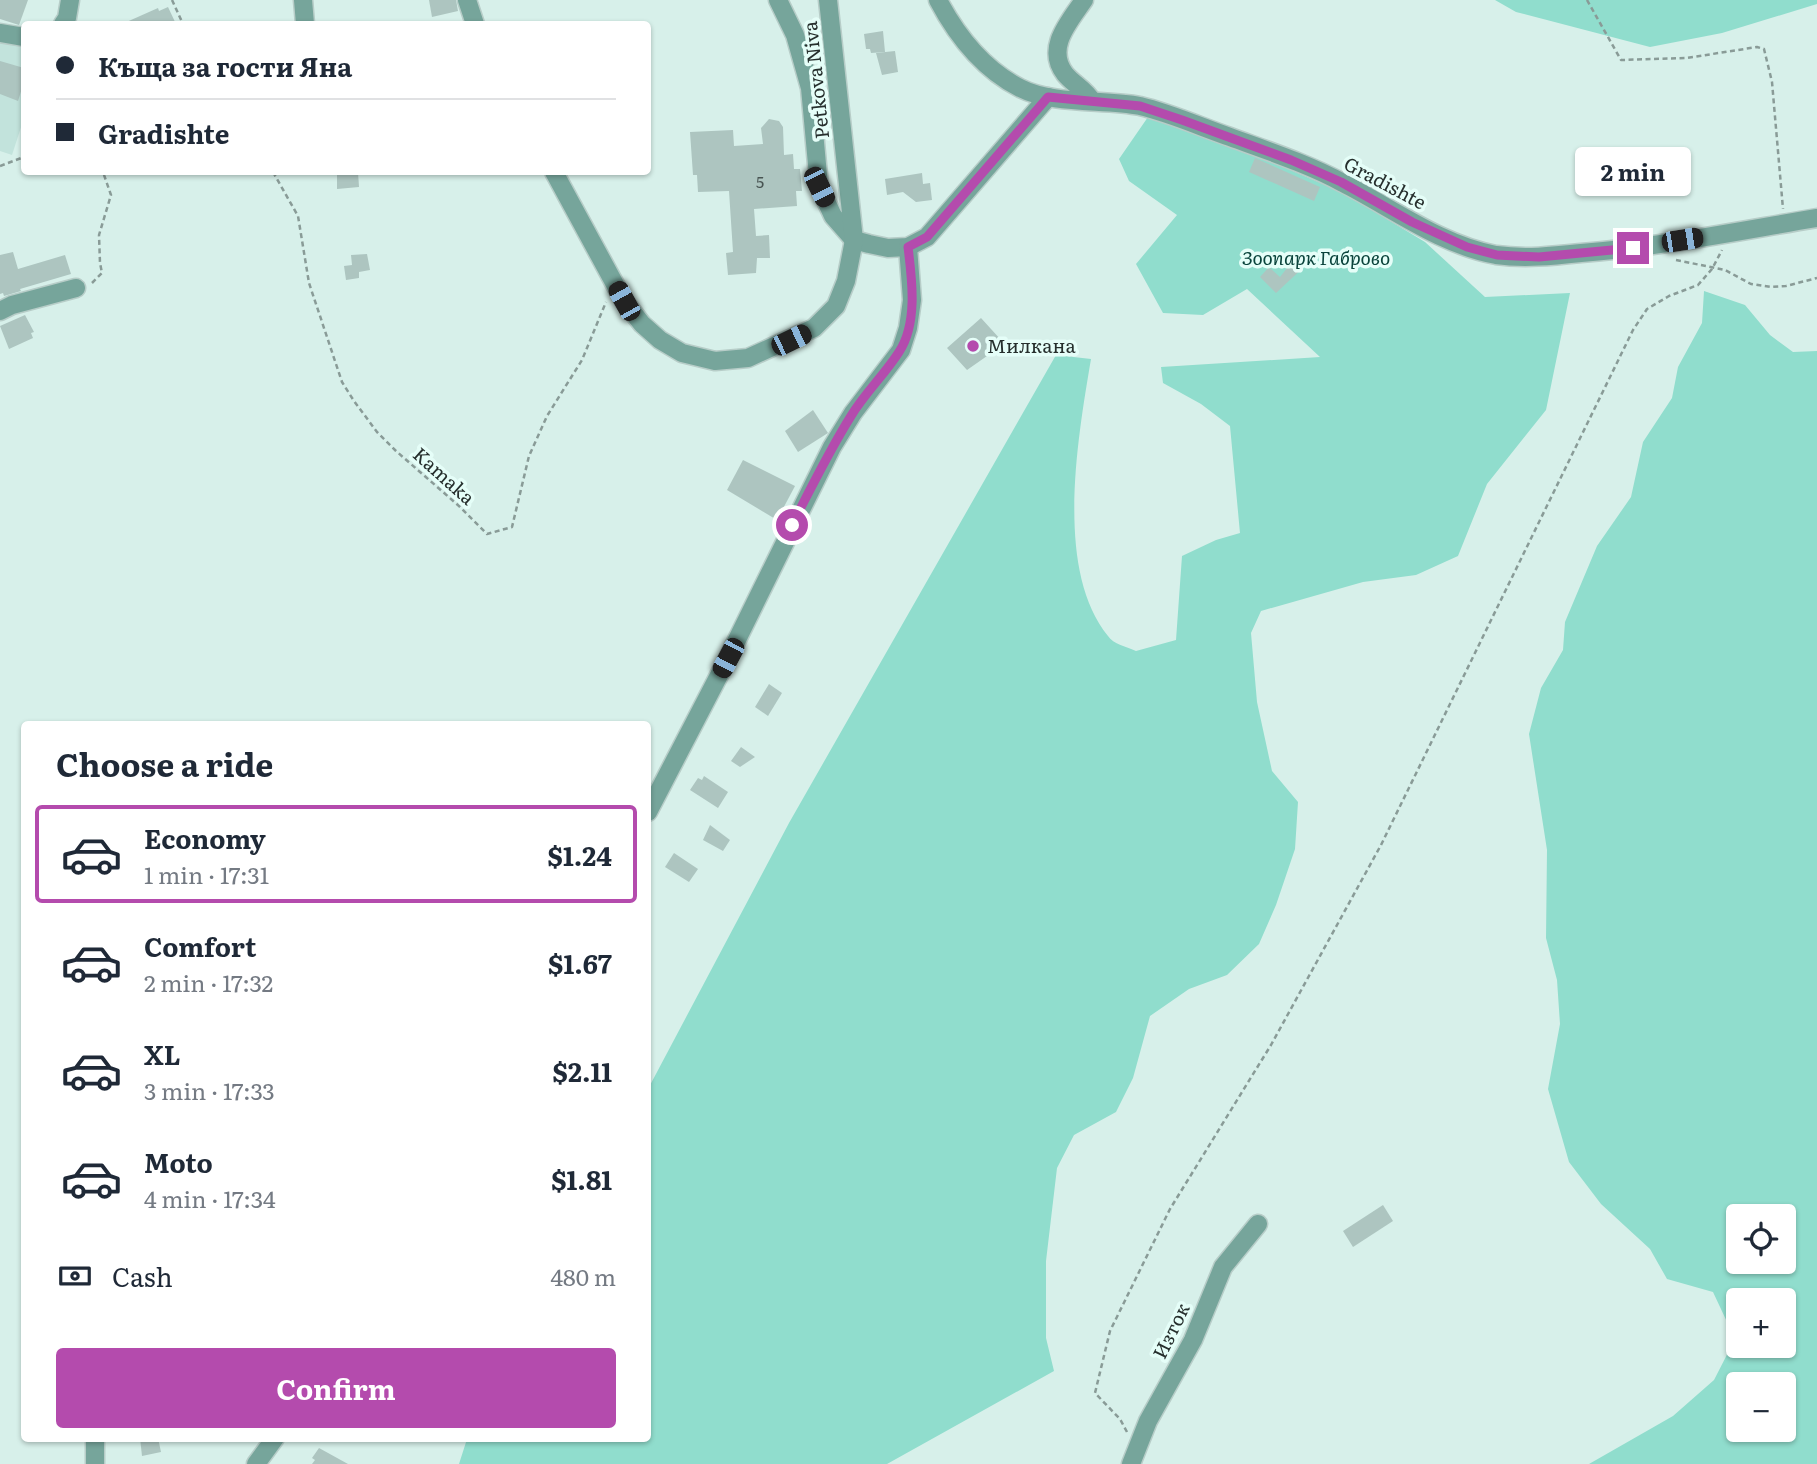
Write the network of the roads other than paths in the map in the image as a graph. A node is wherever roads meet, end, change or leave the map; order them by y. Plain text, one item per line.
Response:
1 (70, 0) edge
2 (303, 0) edge
3 (467, 0) edge
4 (778, 0) edge
5 (828, 0) edge
6 (938, 0) edge
7 (1084, 0) edge
8 (65, 21) edge
9 (305, 21) edge
10 (474, 21) edge
11 (0, 33) edge
12 (21, 36) edge
13 (1048, 97) junction
14 (1092, 101) junction
15 (556, 175) edge
16 (1817, 218) edge
17 (854, 240) junction
18 (908, 247) junction
19 (76, 288) road end
20 (0, 311) edge
21 (651, 806) edge
22 (1258, 1224) dead end
23 (95, 1442) edge
24 (272, 1442) edge
25 (96, 1464) edge
26 (256, 1464) edge
27 (1131, 1464) edge

1 - 8 street
2 - 9 street
3 - 10 street
4 - 17 street
5 - 17 street, Petkova Niva
6 - 13 street, Gradishte
7 - 14 street
11 - 12 street
13 - 14 street, Gradishte
13 - 18 street
14 - 16 street, Gradishte
15 - 17 street, Petkova Niva
17 - 18 street
18 - 21 street
19 - 20 street
22 - 27 street, Изток
23 - 25 street
24 - 26 street

